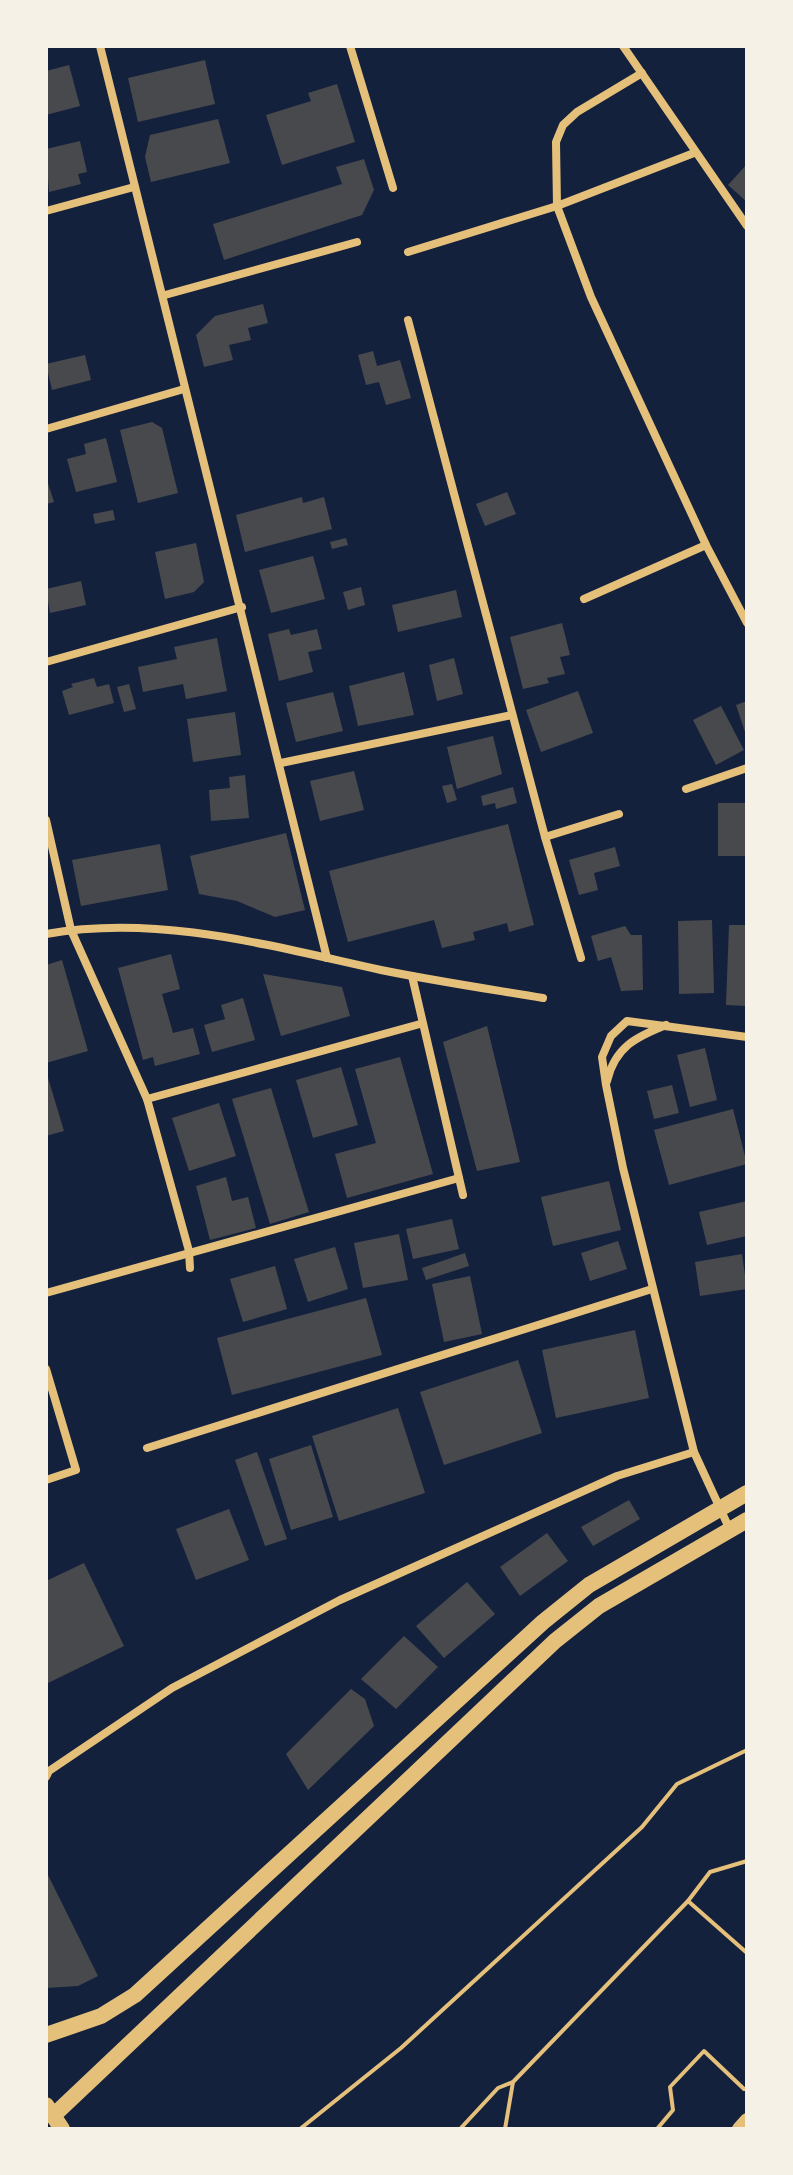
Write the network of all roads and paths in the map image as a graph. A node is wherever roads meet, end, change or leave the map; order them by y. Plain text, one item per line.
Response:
1 (100, 46) edge
2 (350, 46) edge
3 (623, 46) edge
4 (642, 73) junction
5 (694, 153) junction
6 (134, 187) junction
7 (393, 188) dead end
8 (557, 206) junction
9 (46, 211) edge
10 (747, 226) edge
11 (357, 242) dead end
12 (408, 252) dead end
13 (165, 295) junction
14 (408, 320) dead end
15 (184, 389) junction
16 (46, 429) edge
17 (706, 545) junction
18 (584, 599) dead end
19 (242, 607) junction
20 (747, 623) edge
21 (46, 662) edge
22 (512, 715) junction
23 (281, 763) junction
24 (747, 768) edge
25 (686, 789) dead end
26 (619, 814) dead end
27 (46, 820) edge
28 (545, 837) junction
29 (71, 930) junction
30 (46, 934) edge
31 (327, 958) junction
32 (581, 958) dead end
33 (412, 976) junction
34 (543, 998) dead end
35 (420, 1024) junction
36 (669, 1024) junction
37 (747, 1037) edge
38 (606, 1085) junction
39 (147, 1099) junction
40 (459, 1178) junction
41 (463, 1195) dead end
42 (189, 1251) junction
43 (190, 1268) dead end
44 (652, 1289) junction
45 (46, 1293) edge
46 (46, 1369) edge
47 (147, 1448) dead end
48 (694, 1452) junction
49 (46, 1480) edge
50 (747, 1493) edge
51 (722, 1507) junction
52 (747, 1520) edge
53 (730, 1530) junction
54 (747, 1750) edge
55 (47, 1771) edge
56 (747, 1861) edge
57 (688, 1901) junction
58 (747, 1953) edge
59 (46, 2035) edge
60 (513, 2082) junction
61 (744, 2089) dead end
62 (54, 2117) edge
63 (747, 2120) edge
64 (505, 2128) edge
65 (300, 2129) edge
66 (460, 2129) edge
67 (513, 2129) edge
68 (657, 2129) edge
69 (739, 2129) edge

1 - 6 street
2 - 7 street
3 - 4 street
4 - 5 street
4 - 8 street
5 - 8 street
5 - 10 street
6 - 9 street
6 - 13 street
8 - 12 street
8 - 17 street
11 - 13 street
13 - 15 street
14 - 22 street
15 - 16 street
15 - 19 street
17 - 18 street
17 - 20 street
19 - 21 street
19 - 23 street
22 - 23 street
22 - 28 street
23 - 31 street
24 - 25 street
26 - 28 street
27 - 29 street
28 - 32 street
29 - 30 street
29 - 31 street
29 - 39 street
31 - 33 street
33 - 34 street
33 - 35 street
35 - 39 street
35 - 40 street
36 - 37 street
36 - 38 street
36 - 38 street
38 - 44 street
39 - 42 street
40 - 41 street
40 - 42 street
42 - 43 street
42 - 45 street
44 - 47 street
44 - 48 street
46 - 49 street
48 - 51 street
48 - 55 street
50 - 51 main road
51 - 53 street
51 - 59 main road
52 - 53 main road
53 - 62 main road
54 - 65 path
56 - 57 path
57 - 58 path
57 - 60 path
60 - 64 path
60 - 66 path
61 - 68 path
63 - 69 street
64 - 67 path

